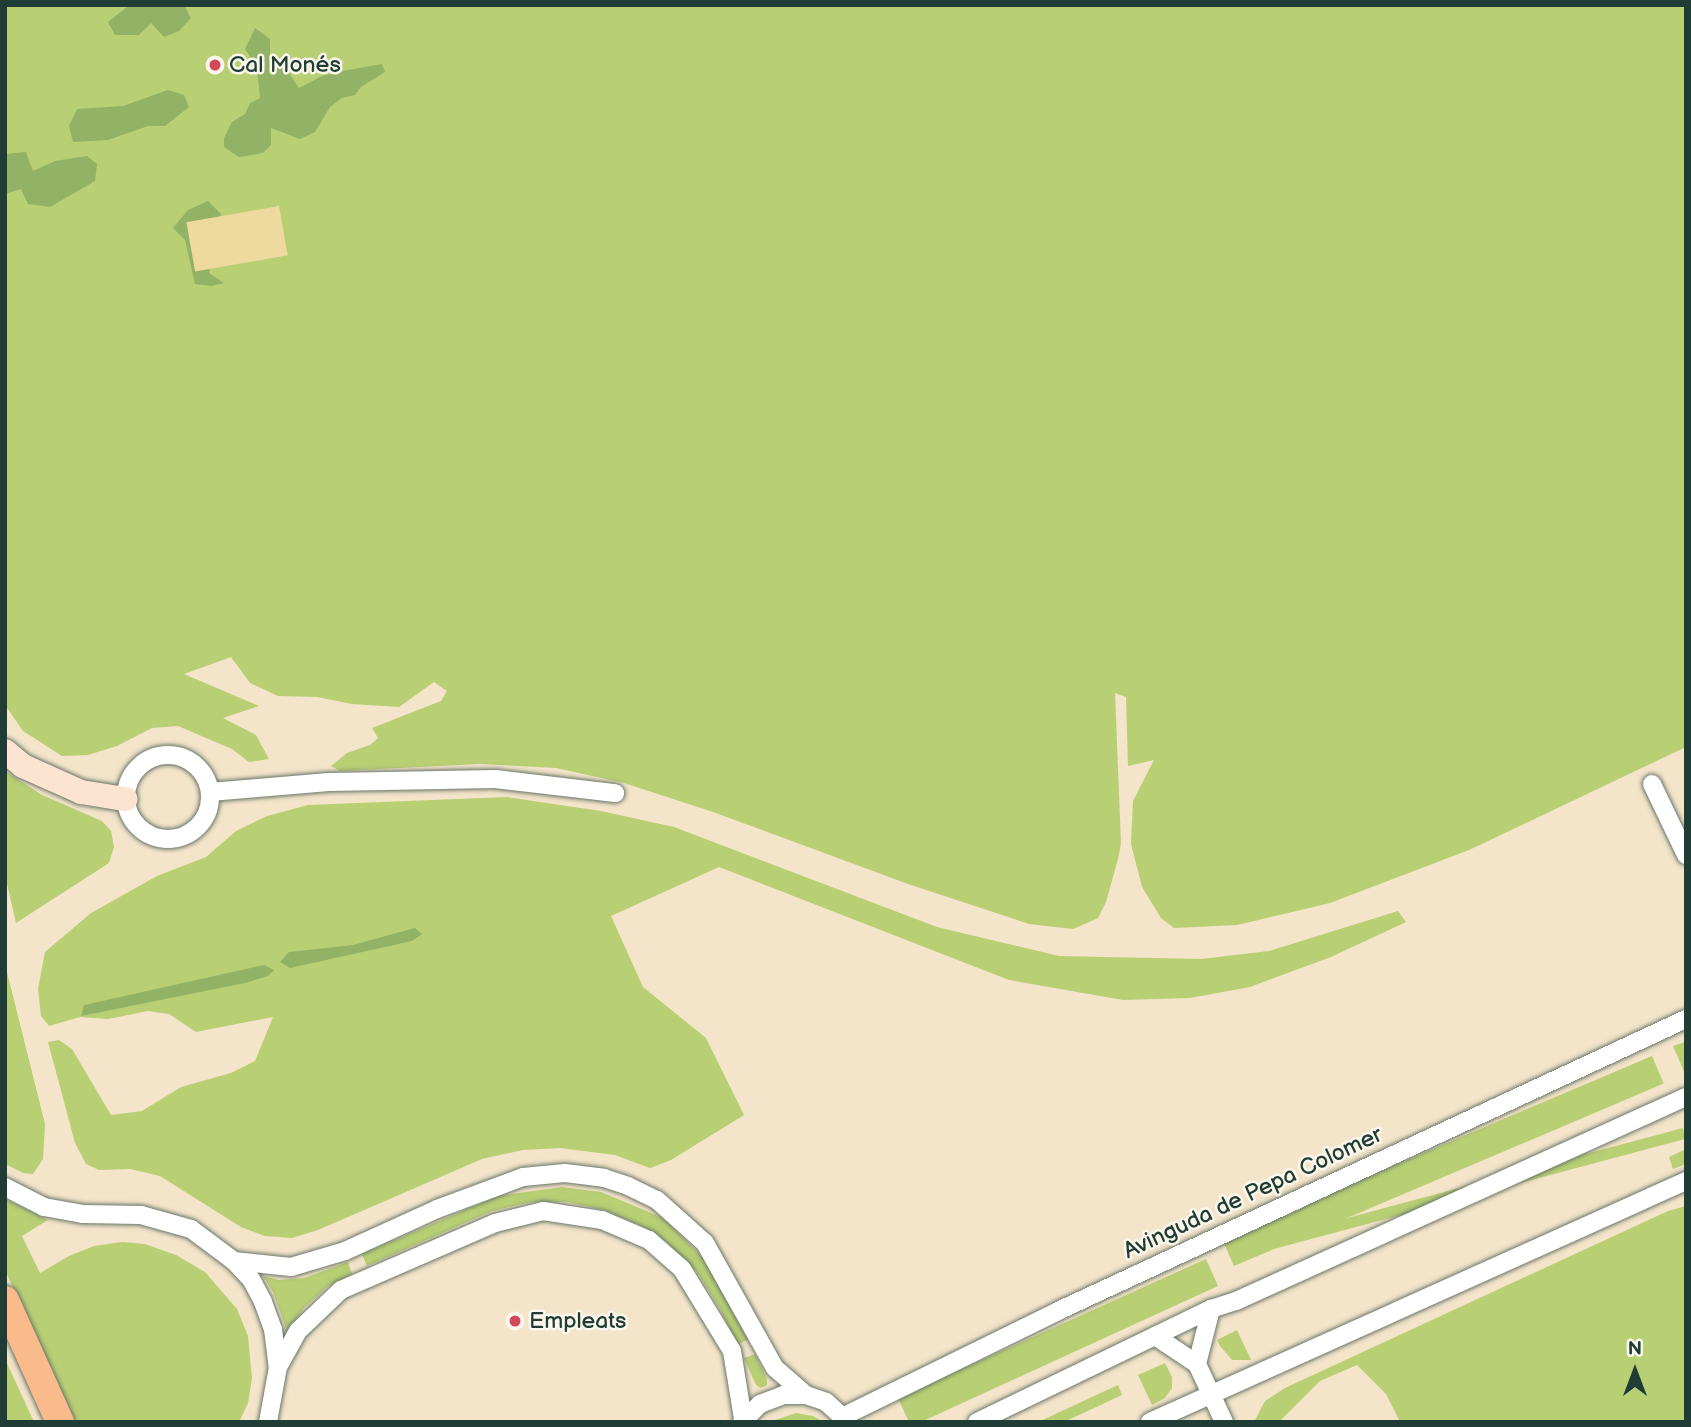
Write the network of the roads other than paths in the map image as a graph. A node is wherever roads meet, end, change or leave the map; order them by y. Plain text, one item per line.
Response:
1 (5, 751) edge
2 (1652, 784) dead end
3 (210, 792) junction
4 (615, 793) dead end
5 (125, 799) junction
6 (1686, 855) edge
7 (1686, 1020) edge
8 (1686, 1097) edge
9 (1686, 1181) edge
10 (5, 1187) edge
11 (234, 1261) junction
12 (5, 1300) edge
13 (1211, 1309) junction
14 (1155, 1336) junction
15 (1197, 1364) junction
16 (278, 1367) junction
17 (1211, 1394) junction
18 (806, 1395) junction
19 (846, 1419) edge
20 (742, 1421) edge
21 (60, 1422) edge
22 (268, 1422) edge
23 (976, 1422) edge
24 (1150, 1422) edge
25 (1224, 1422) edge

1 - 5 street
2 - 6 street
3 - 4 street
3 - 5 street
3 - 5 street
7 - 19 street, Avinguda de Pepa Colomer
8 - 13 street
9 - 17 street
10 - 11 street
11 - 16 street
11 - 18 street
12 - 21 main road
13 - 14 street
13 - 15 street
14 - 15 street
14 - 23 street
15 - 17 street
16 - 20 street
16 - 22 street
17 - 24 street
17 - 25 street
18 - 19 street
18 - 20 street

